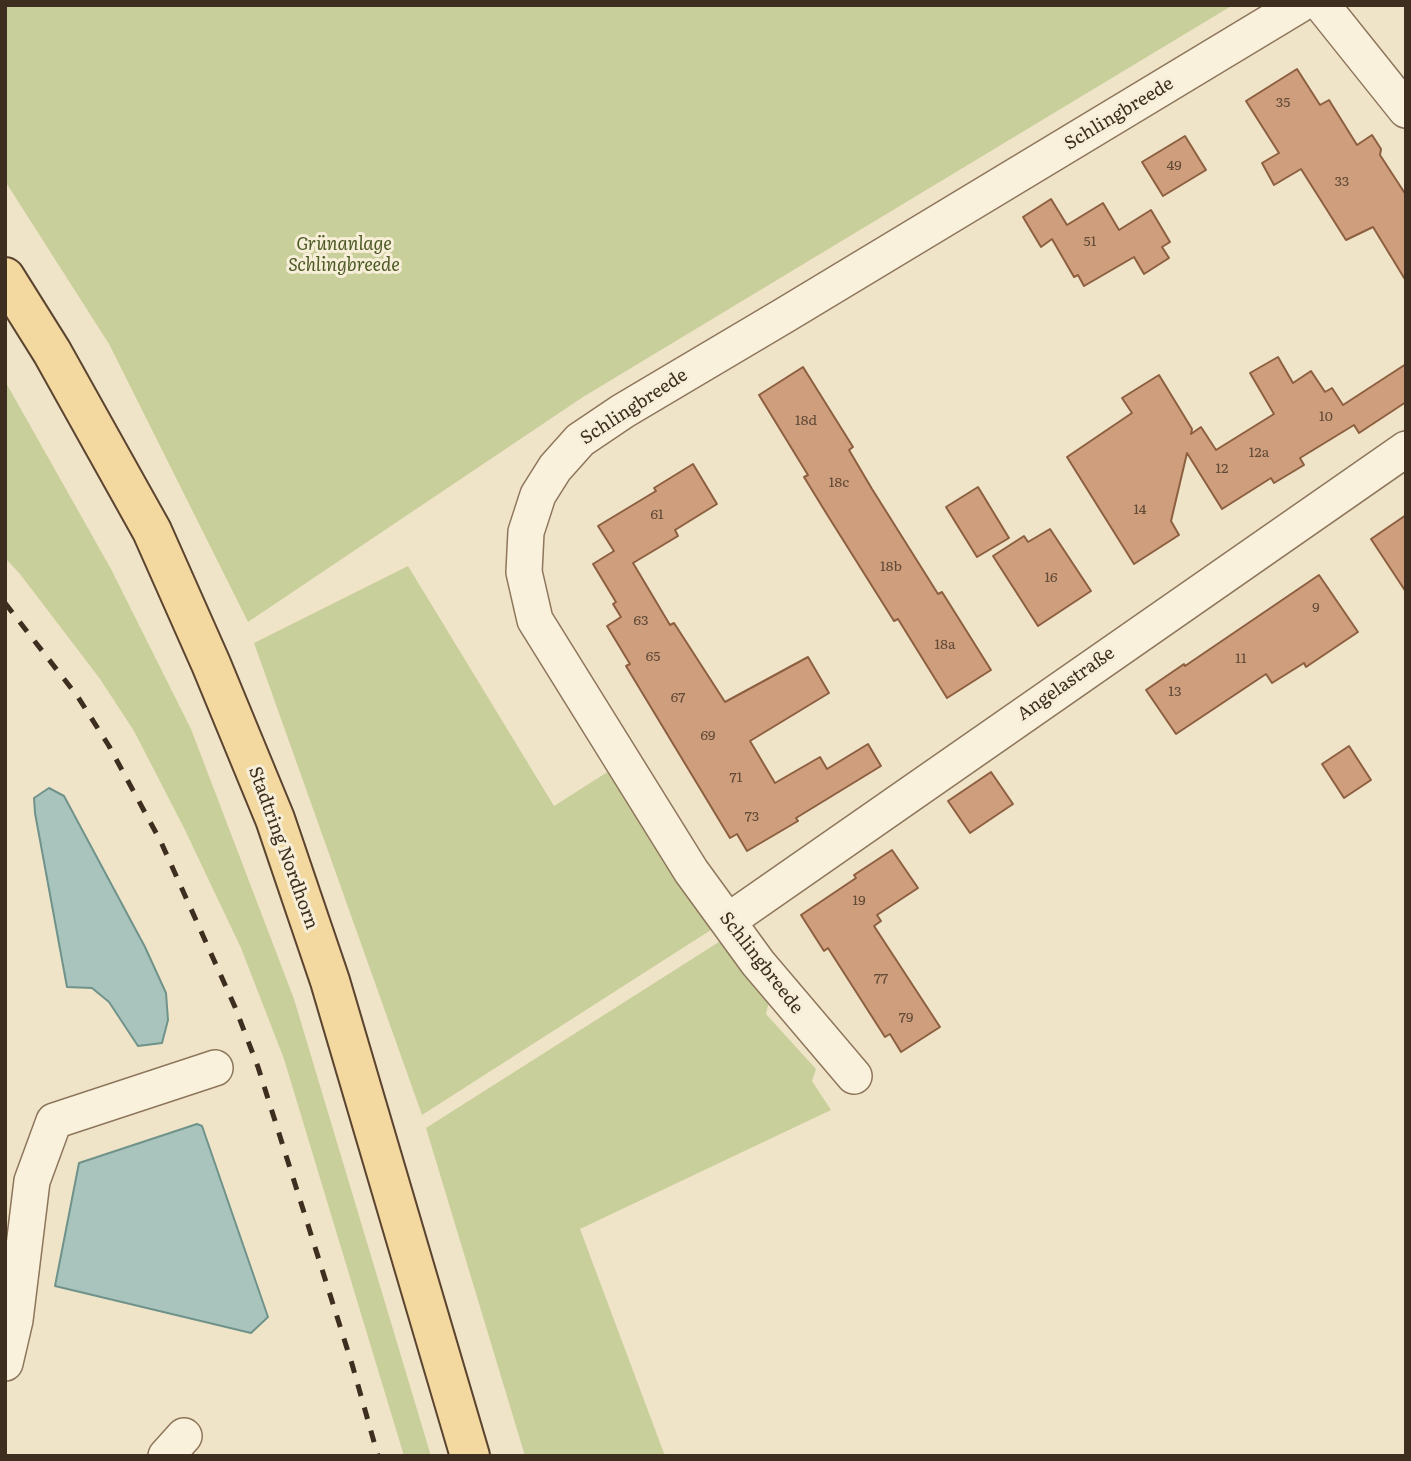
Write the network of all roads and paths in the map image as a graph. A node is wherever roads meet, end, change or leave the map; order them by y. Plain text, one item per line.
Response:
1 (1299, 5) edge
2 (1322, 5) edge
3 (1406, 110) edge
4 (5, 277) edge
5 (1406, 449) edge
6 (728, 922) junction
7 (215, 1068) dead end
8 (854, 1076) dead end
9 (5, 1363) edge
10 (470, 1456) edge

1 - 6 street, Schlingbreede
2 - 3 street
4 - 10 main road, Stadtring Nordhorn
5 - 6 street, Angelastraße
6 - 8 street, Schlingbreede
7 - 9 street

